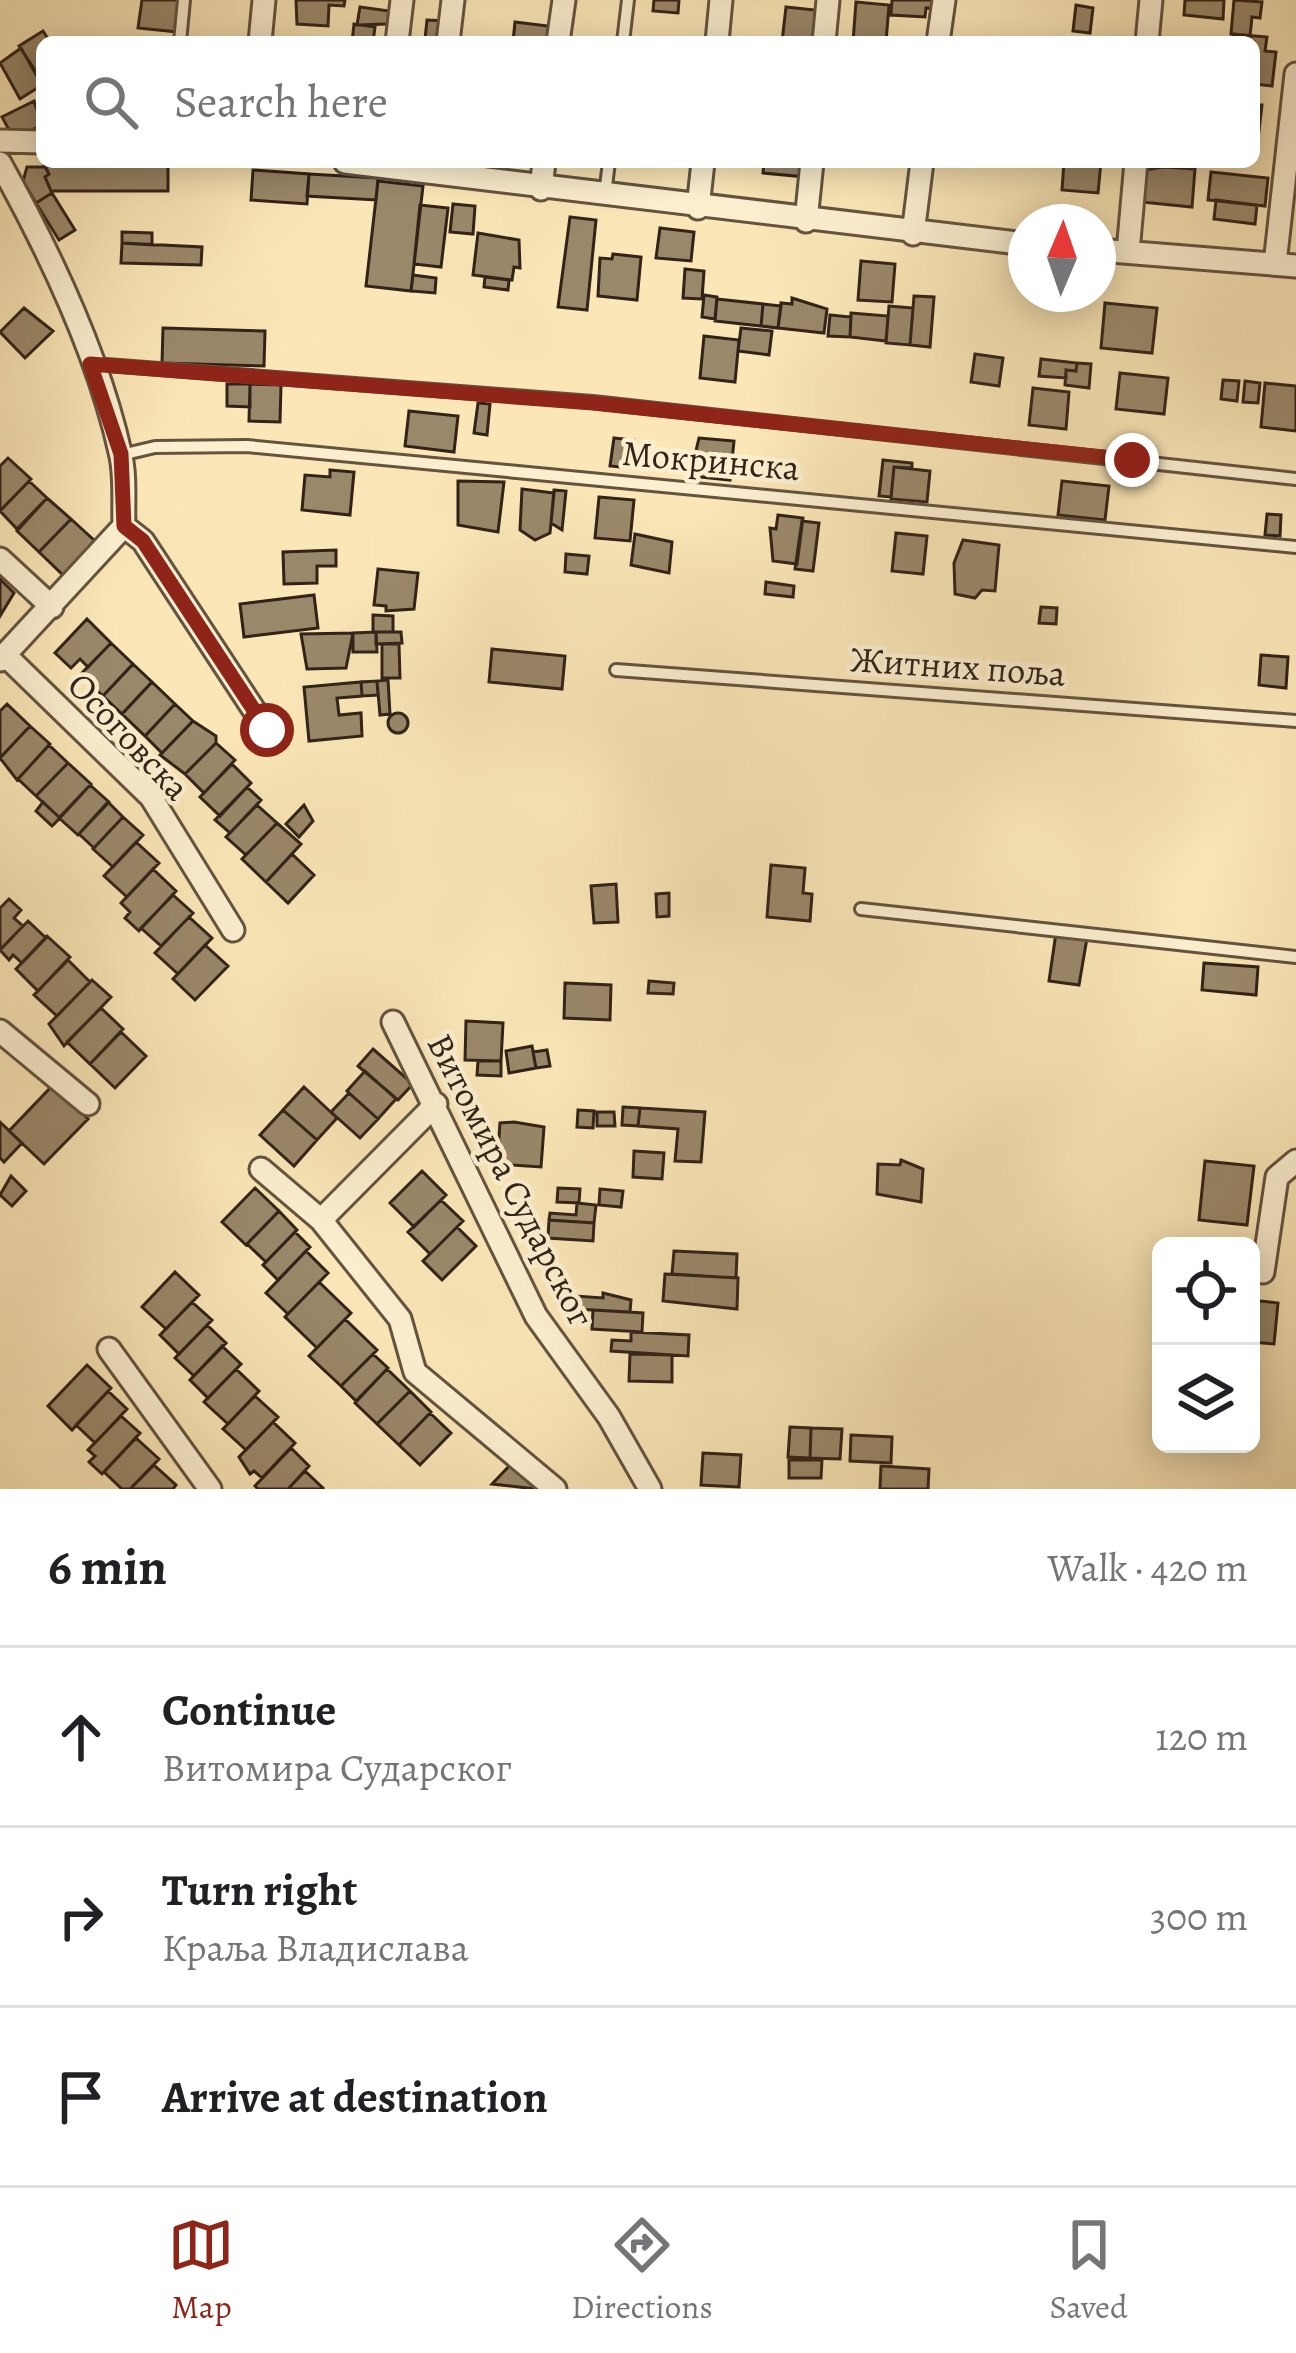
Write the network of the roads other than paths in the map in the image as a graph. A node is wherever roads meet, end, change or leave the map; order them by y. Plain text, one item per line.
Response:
1 (184, 0) edge
2 (264, 0) edge
3 (402, 0) edge
4 (453, 0) edge
5 (563, 0) edge
6 (628, 0) edge
7 (722, 0) edge
8 (828, 0) edge
9 (944, 0) edge
10 (1151, 0) edge
11 (181, 36) edge
12 (261, 36) edge
13 (398, 36) edge
14 (449, 36) edge
15 (560, 36) edge
16 (624, 36) edge
17 (718, 36) edge
18 (825, 36) edge
19 (939, 36) edge
20 (1148, 36) edge
21 (1296, 74) edge
22 (0, 141) edge
23 (36, 142) edge
24 (0, 163) edge
25 (439, 168) edge
26 (543, 168) edge
27 (608, 168) edge
28 (702, 168) edge
29 (811, 168) edge
30 (921, 168) edge
31 (1135, 168) edge
32 (541, 189) junction
33 (604, 197) junction
34 (698, 208) junction
35 (806, 221) junction
36 (913, 234) junction
37 (1008, 242) edge
38 (1116, 251) edge
39 (1128, 252) junction
40 (1286, 265) edge
41 (90, 364) junction
42 (121, 454) junction
43 (1296, 479) edge
44 (124, 526) junction
45 (1296, 547) edge
46 (0, 559) edge
47 (52, 607) junction
48 (2, 657) edge
49 (616, 670) dead end
50 (1296, 722) edge
51 (267, 730) dead end
52 (861, 909) dead end
53 (233, 930) dead end
54 (1296, 957) edge
55 (393, 1022) dead end
56 (2, 1038) edge
57 (88, 1104) dead end
58 (436, 1104) junction
59 (1296, 1161) edge
60 (261, 1169) dead end
61 (321, 1220) junction
62 (1263, 1272) dead end
63 (109, 1349) dead end
64 (210, 1489) edge
65 (555, 1489) edge
66 (650, 1489) edge

1 - 11 lane
2 - 12 street
3 - 13 street
4 - 14 street
5 - 15 street
6 - 16 lane
7 - 17 street
8 - 18 street
9 - 19 street
10 - 20 street
21 - 40 street
22 - 23 street
24 - 41 street
25 - 32 street
26 - 32 street
27 - 33 lane
28 - 34 street
29 - 35 street
30 - 36 street
31 - 39 street
32 - 33 street
33 - 34 street
34 - 35 street
35 - 36 street
36 - 37 street
38 - 39 street
39 - 40 street
41 - 42 street
41 - 43 lane
42 - 44 street
42 - 45 lane, Мокринска
44 - 47 street
44 - 51 street
46 - 47 street
47 - 48 street
48 - 53 street, Осоговска
49 - 50 lane, Житних поља
52 - 54 lane
55 - 58 street, Витомира Сударског
56 - 57 street
58 - 61 street
58 - 66 street, Витомира Сударског
59 - 62 street
60 - 61 street
61 - 65 street
63 - 64 street

